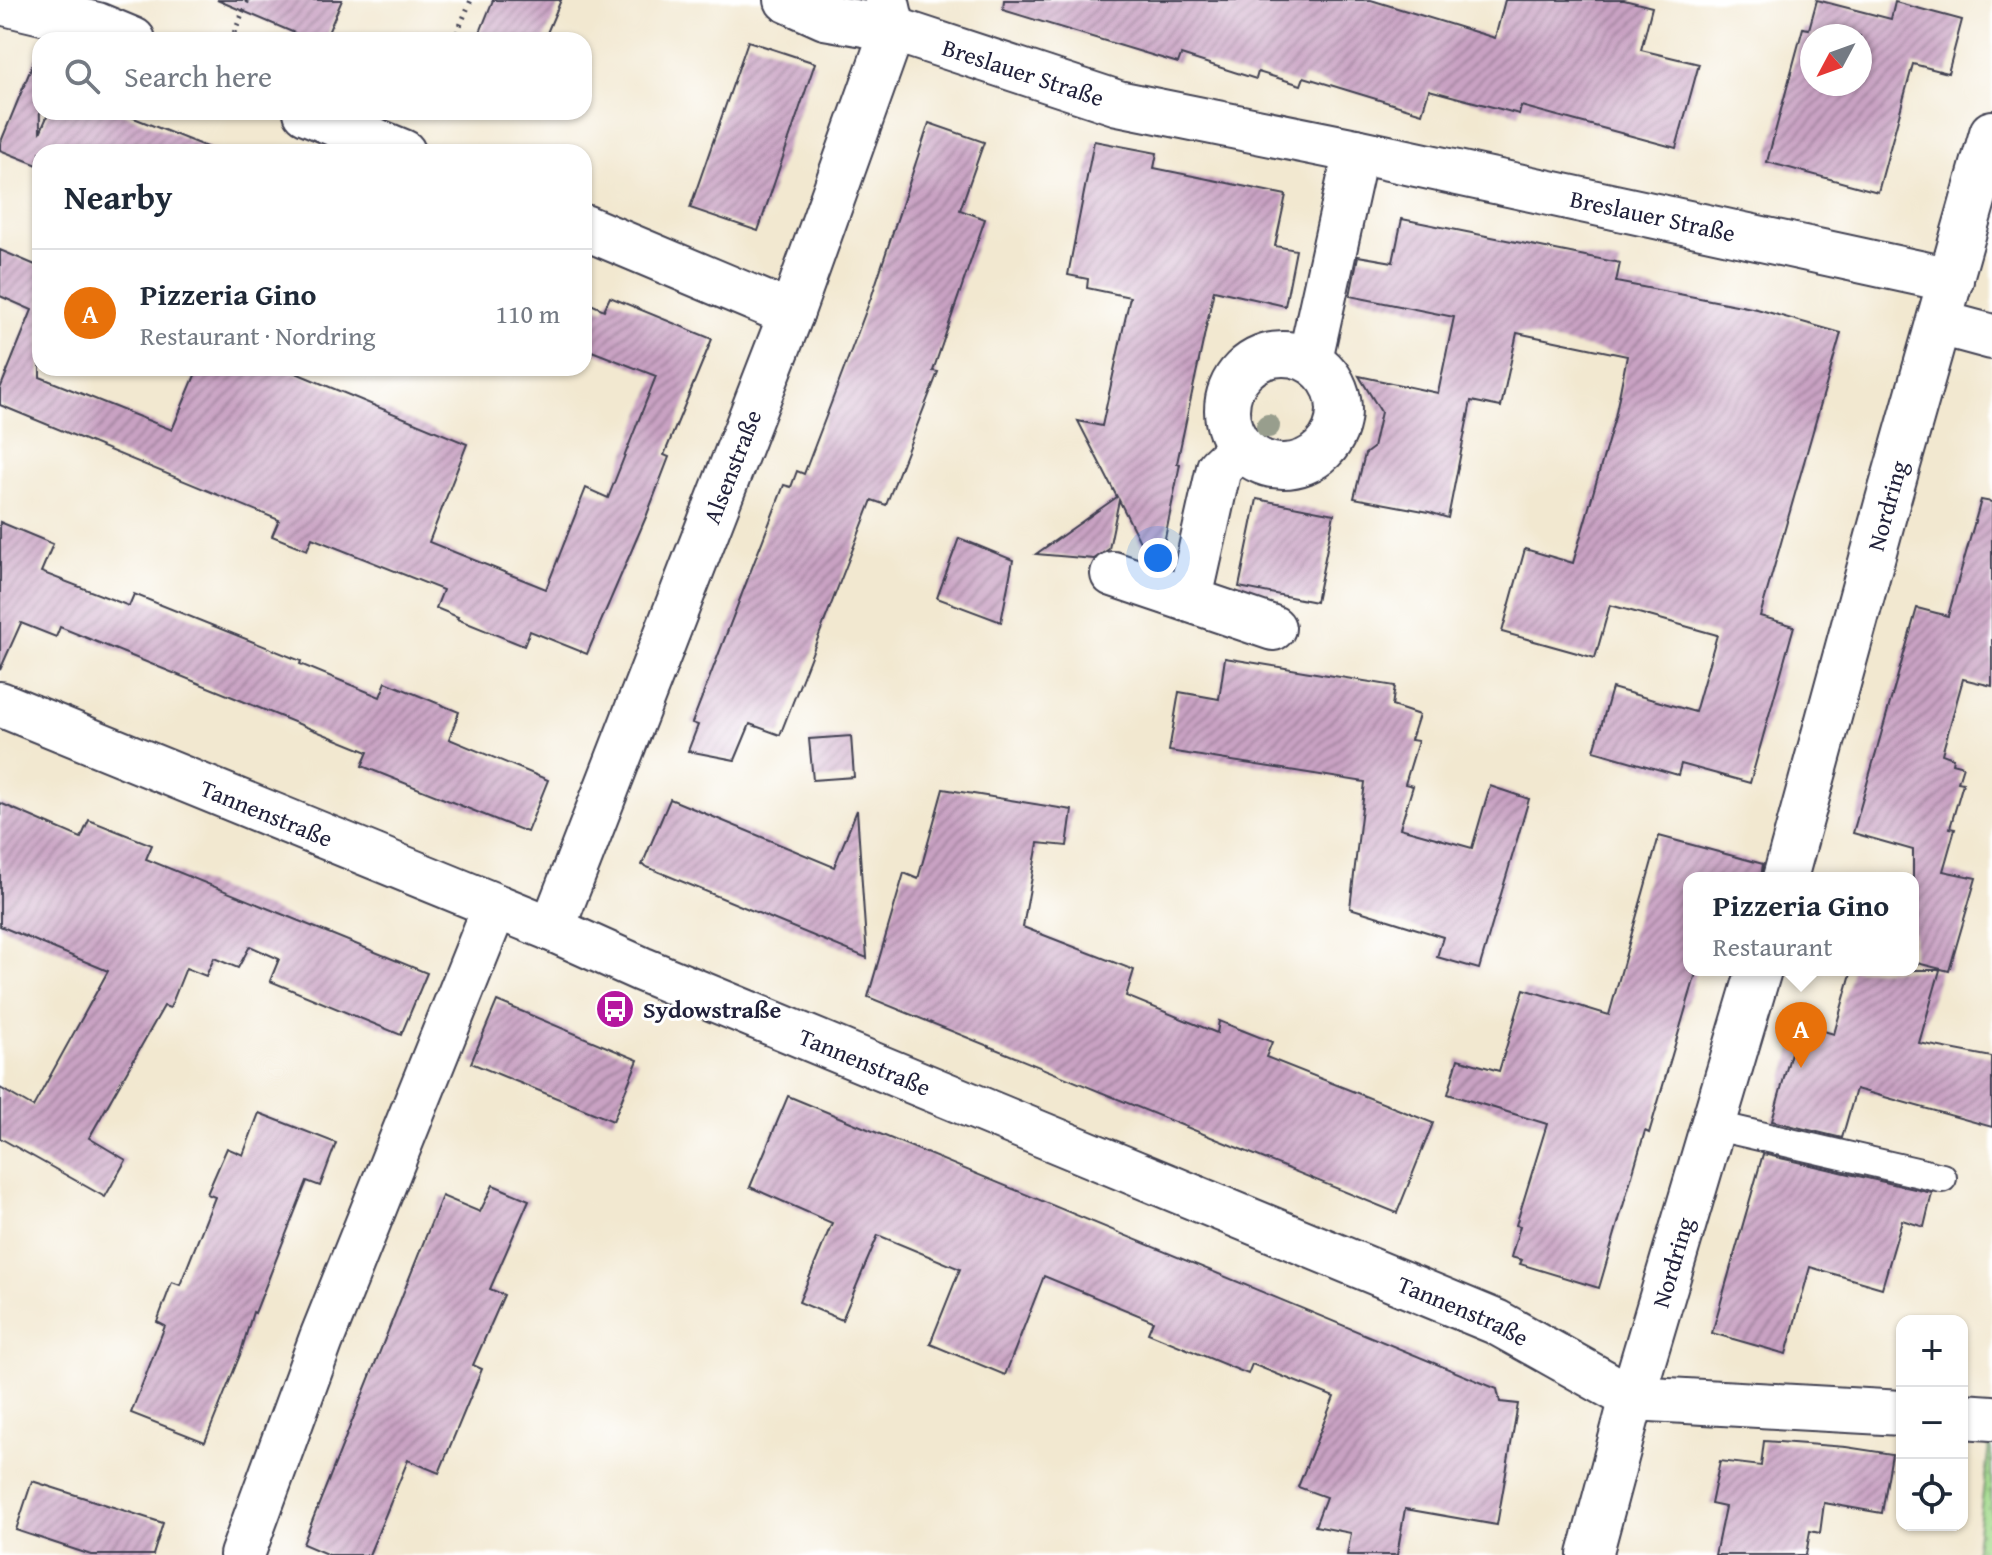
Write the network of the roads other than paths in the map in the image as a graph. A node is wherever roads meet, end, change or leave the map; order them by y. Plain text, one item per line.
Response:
1 (787, 0) edge
2 (0, 2) edge
3 (890, 15) edge
4 (114, 32) edge
5 (325, 120) edge
6 (1992, 133) edge
7 (384, 144) edge
8 (1356, 151) junction
9 (592, 230) edge
10 (1951, 280) junction
11 (791, 314) junction
12 (1940, 323) junction
13 (1992, 337) edge
14 (1310, 359) junction
15 (1241, 447) junction
16 (1113, 574) dead end
17 (1190, 598) junction
18 (1273, 628) dead end
19 (0, 704) edge
20 (1787, 872) edge
21 (495, 907) junction
22 (552, 929) junction
23 (1757, 976) edge
24 (1712, 1125) junction
25 (1942, 1178) dead end
26 (1632, 1398) junction
27 (1896, 1413) edge
28 (1968, 1416) edge
29 (1992, 1418) edge
30 (242, 1555) edge
31 (1590, 1555) edge

1 - 3 street, Breslauer Straße
2 - 4 street
3 - 8 street, Breslauer Straße
3 - 11 street, Alsenstraße
5 - 7 street
6 - 10 street, Nordring
8 - 10 street, Breslauer Straße
8 - 14 street
9 - 11 street
10 - 12 street, Nordring
11 - 22 street, Alsenstraße
12 - 13 street
12 - 20 street, Nordring
14 - 15 street
14 - 15 street
15 - 17 street
16 - 17 street
17 - 18 street
19 - 21 street, Tannenstraße
21 - 22 street, Tannenstraße
21 - 30 street
22 - 26 street, Tannenstraße
23 - 24 street, Nordring
24 - 25 lane
24 - 26 street, Nordring
26 - 27 street
26 - 31 street, Nordring
28 - 29 street

